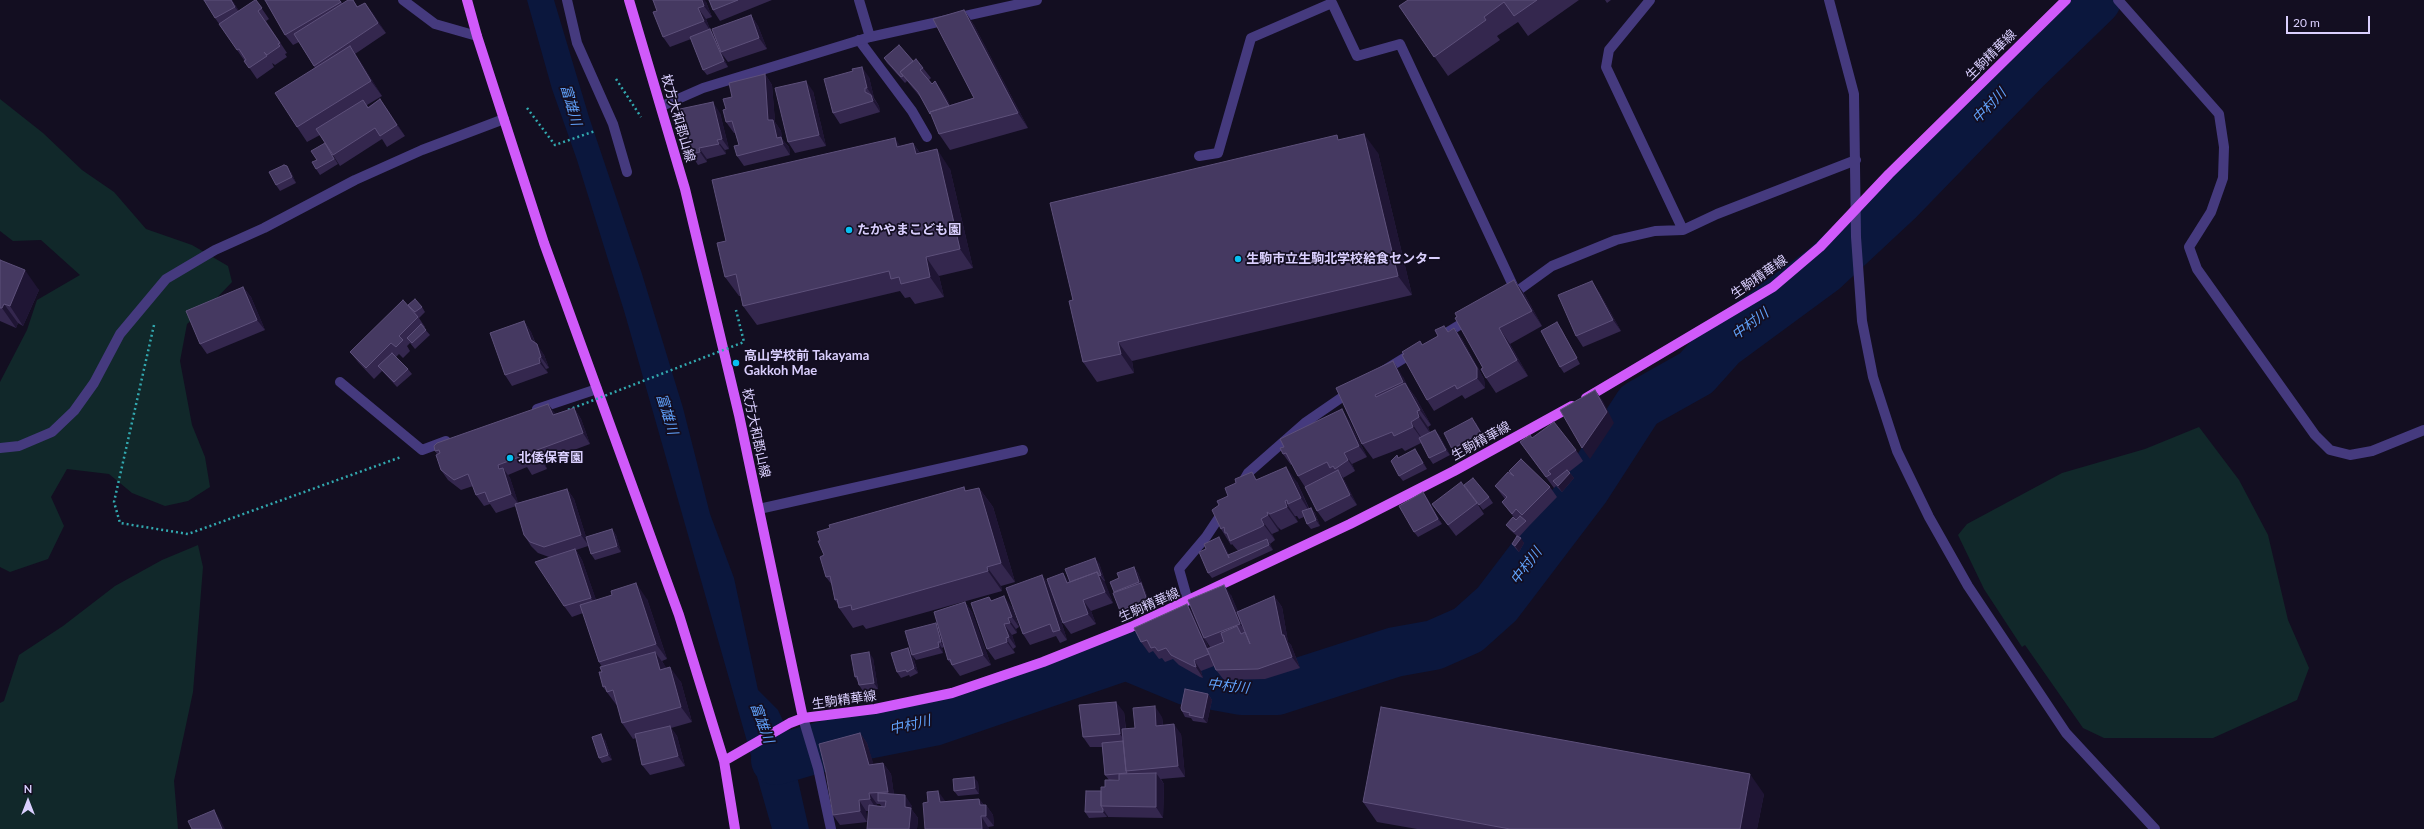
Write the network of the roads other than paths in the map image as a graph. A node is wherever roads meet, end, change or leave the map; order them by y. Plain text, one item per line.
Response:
1 (402, 0) edge
2 (467, 0) edge
3 (567, 0) edge
4 (629, 0) edge
5 (859, 0) edge
6 (1037, 0) edge
7 (1650, 0) edge
8 (1829, 0) edge
9 (2066, 0) edge
10 (2118, 0) edge
11 (477, 36) junction
12 (870, 36) junction
13 (859, 40) junction
14 (662, 106) junction
15 (504, 119) junction
16 (927, 137) dead end
17 (1199, 156) dead end
18 (1856, 160) junction
19 (627, 172) dead end
20 (1856, 210) junction
21 (1683, 230) junction
22 (1481, 312) edge
23 (1372, 378) edge
24 (340, 382) dead end
25 (1359, 387) edge
26 (597, 389) junction
27 (524, 414) edge
28 (2424, 430) edge
29 (459, 437) edge
30 (0, 448) edge
31 (1023, 450) dead end
32 (759, 509) junction
33 (1188, 601) junction
34 (803, 718) junction
35 (724, 761) junction
36 (735, 829) edge
37 (831, 829) edge
38 (2155, 829) edge

1 - 11 street
2 - 11 main road
3 - 19 street
4 - 14 main road, 枚方大和郡山線
5 - 12 street
6 - 12 street
7 - 21 street
8 - 18 street
9 - 20 main road, 生駒精華線
10 - 28 street
11 - 15 main road
12 - 13 street
13 - 14 street
13 - 16 street
14 - 32 main road, 枚方大和郡山線
15 - 26 main road
15 - 30 street
17 - 21 street
18 - 20 street
18 - 21 street
20 - 33 main road, 生駒精華線
20 - 38 street
22 - 23 street
24 - 29 street
25 - 33 street
26 - 27 street
26 - 35 main road
31 - 32 street
32 - 34 main road, 枚方大和郡山線
33 - 34 main road, 生駒精華線
34 - 35 main road
34 - 37 street
35 - 36 main road

